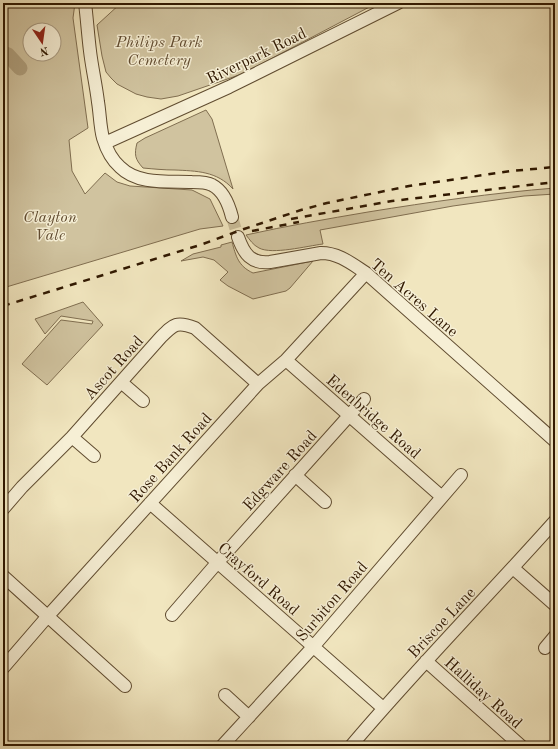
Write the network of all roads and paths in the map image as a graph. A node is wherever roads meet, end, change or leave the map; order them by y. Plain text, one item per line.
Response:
1 (86, 3) edge
2 (398, 3) edge
3 (105, 142) junction
4 (232, 217) tunnel mouth
5 (238, 237) tunnel mouth
6 (366, 273) junction
7 (286, 360) junction
8 (121, 382) junction
9 (258, 384) junction
10 (364, 400) dead end
11 (143, 401) dead end
12 (349, 416) junction
13 (72, 437) junction
14 (555, 441) edge
15 (94, 456) dead end
16 (295, 475) junction
17 (461, 475) dead end
18 (442, 497) junction
19 (325, 502) dead end
20 (150, 503) junction
21 (3, 509) edge
22 (555, 521) edge
23 (217, 563) junction
24 (512, 568) junction
25 (3, 576) edge
26 (555, 605) edge
27 (172, 615) dead end
28 (47, 617) junction
29 (555, 636) edge
30 (313, 647) junction
31 (545, 648) dead end
32 (426, 661) junction
33 (3, 668) edge
34 (125, 686) dead end
35 (225, 695) dead end
36 (383, 708) junction
37 (249, 716) junction
38 (222, 746) edge
39 (351, 746) edge
40 (521, 746) edge

1 - 3 street
2 - 3 street, Riverpark Road
3 - 4 street
5 - 6 street, Ten Acres Lane
6 - 7 street, Rose Bank Road
6 - 14 street, Ten Acres Lane
7 - 9 street, Rose Bank Road
7 - 12 street, Edenbridge Road
8 - 9 street, Ascot Road
8 - 11 street
8 - 13 street, Ascot Road
9 - 20 street, Rose Bank Road
10 - 12 street, Edgware Road
12 - 16 street, Edgware Road
12 - 18 street, Edenbridge Road
13 - 15 street
13 - 21 street, Ascot Road
16 - 19 street
16 - 23 street, Edgware Road
17 - 18 street, Surbiton Road
18 - 30 street, Surbiton Road
20 - 23 street, Crayford Road
20 - 28 street, Rose Bank Road
22 - 24 street, Briscoe Lane
23 - 27 street, Edgware Road
23 - 30 street, Crayford Road
24 - 26 street
24 - 32 street, Briscoe Lane
25 - 28 street
28 - 33 street, Rose Bank Road
28 - 34 street
29 - 31 street
30 - 36 street, Crayford Road
30 - 37 street, Surbiton Road
32 - 36 street, Briscoe Lane
32 - 40 street, Halliday Road
35 - 37 street
36 - 39 street, Briscoe Lane
37 - 38 street, Surbiton Road

